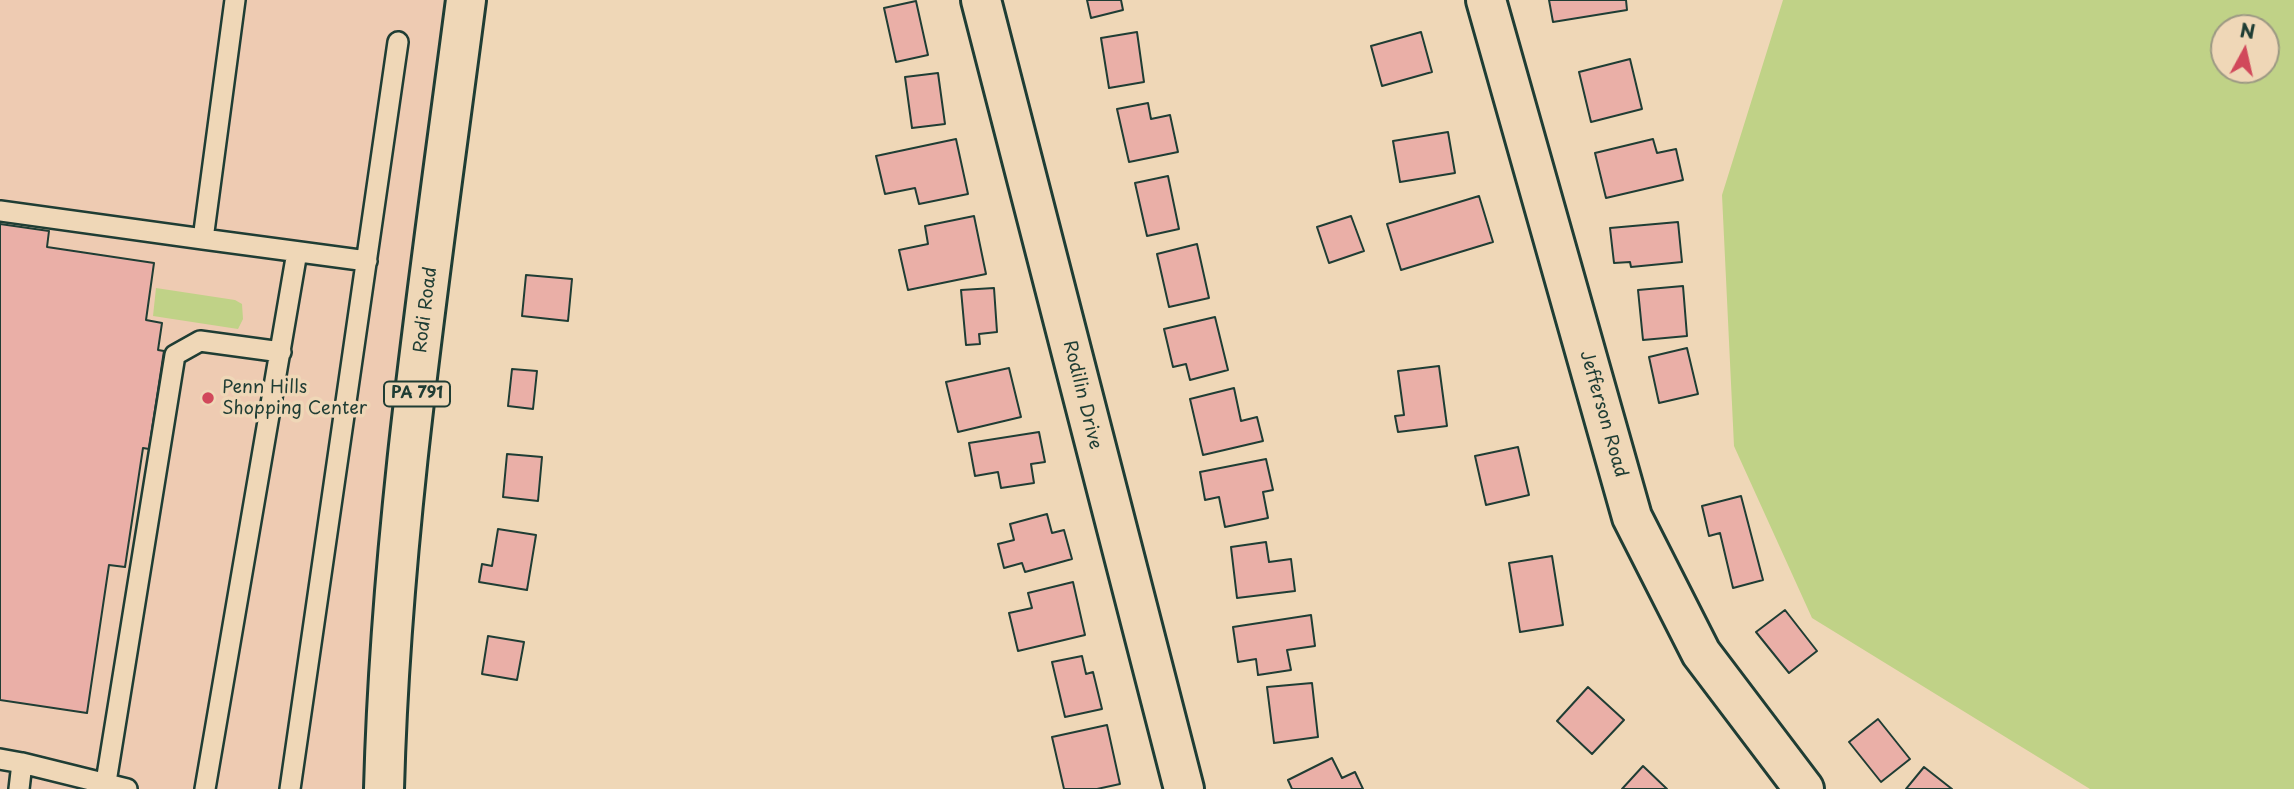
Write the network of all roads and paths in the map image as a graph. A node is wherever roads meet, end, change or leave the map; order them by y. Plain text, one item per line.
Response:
1 (235, 0) edge
2 (466, 0) edge
3 (981, 0) edge
4 (1486, 0) edge
5 (398, 42) dead end
6 (0, 211) edge
7 (203, 239) junction
8 (297, 252) junction
9 (367, 261) junction
10 (281, 352) junction
11 (0, 759) edge
12 (22, 763) junction
13 (106, 782) junction
14 (19, 789) edge
15 (127, 789) edge
16 (205, 789) edge
17 (290, 789) edge
18 (384, 789) edge
19 (1184, 789) edge
20 (1804, 789) edge

1 - 7 lane
2 - 18 street, Rodi Road / PA 791
3 - 19 street, Rodilin Drive
4 - 20 street, Jefferson Road
5 - 9 lane
6 - 7 lane
7 - 8 lane
8 - 9 lane
8 - 10 lane
9 - 17 lane
10 - 13 lane
10 - 16 lane
11 - 12 lane
12 - 13 lane
12 - 14 lane
13 - 15 lane

